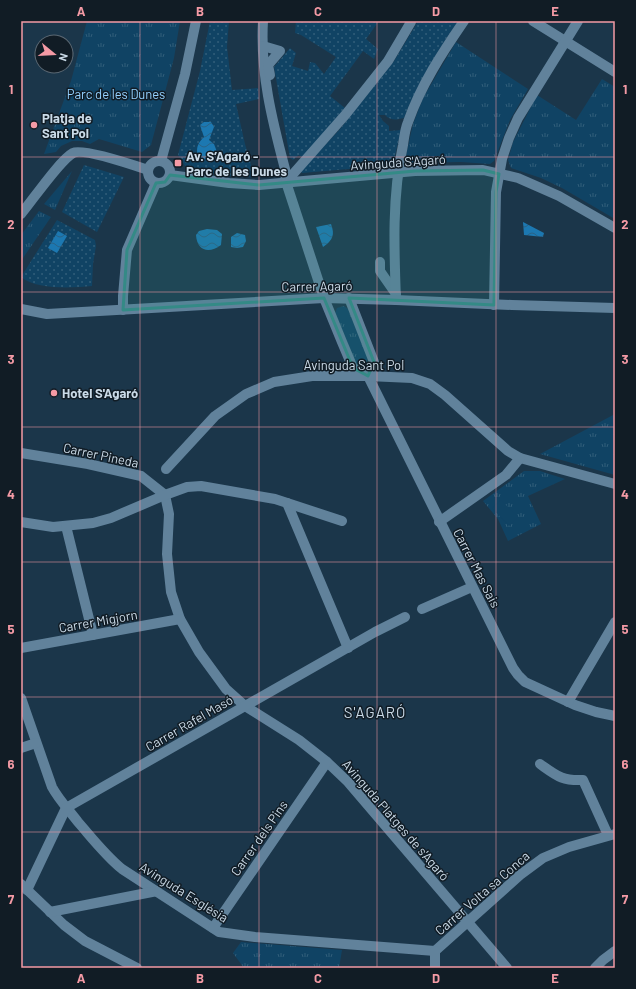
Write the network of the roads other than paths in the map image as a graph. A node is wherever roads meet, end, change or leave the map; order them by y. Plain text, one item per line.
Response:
1 (196, 21) edge
2 (263, 21) edge
3 (464, 21) edge
4 (533, 21) edge
5 (578, 21) edge
6 (411, 22) edge
7 (565, 41) junction
8 (262, 46) junction
9 (615, 72) edge
10 (161, 161) junction
11 (148, 170) junction
12 (397, 173) junction
13 (170, 174) junction
14 (499, 174) junction
15 (286, 182) junction
16 (156, 183) junction
17 (21, 214) edge
18 (615, 228) edge
19 (378, 267) dead end
20 (396, 297) junction
21 (324, 298) junction
22 (349, 298) junction
23 (494, 304) junction
24 (615, 308) edge
25 (21, 309) edge
26 (123, 310) junction
27 (368, 376) junction
28 (21, 453) edge
29 (520, 458) junction
30 (166, 469) dead end
31 (615, 484) edge
32 (165, 495) junction
33 (287, 502) junction
34 (342, 521) dead end
35 (21, 522) edge
36 (440, 522) junction
37 (66, 526) junction
38 (472, 587) junction
39 (422, 609) dead end
40 (406, 617) dead end
41 (180, 619) junction
42 (615, 622) edge
43 (93, 635) junction
44 (21, 648) edge
45 (348, 648) junction
46 (21, 698) edge
47 (568, 702) junction
48 (245, 706) junction
49 (615, 716) edge
50 (36, 743) junction
51 (21, 748) edge
52 (327, 762) junction
53 (540, 764) dead end
54 (66, 808) junction
55 (612, 835) edge
56 (24, 887) edge
57 (157, 891) junction
58 (50, 912) junction
59 (468, 922) junction
60 (213, 928) junction
61 (435, 951) junction
62 (615, 951) edge
63 (137, 968) edge
64 (435, 968) edge
65 (508, 968) edge
66 (595, 968) edge

1 - 10 street
2 - 8 street
3 - 12 street
4 - 7 street
5 - 7 street
6 - 15 street
7 - 9 street
7 - 14 street
8 - 15 street
8 - 15 street
10 - 11 street
10 - 13 street
11 - 16 street
11 - 17 street
12 - 14 street, Avinguda S'Agaró
12 - 15 street, Avinguda S'Agaró
12 - 20 street
13 - 15 street, Avinguda S'Agaró
13 - 16 street
14 - 18 street, Avinguda S'Agaró
14 - 23 street
15 - 21 street
16 - 26 street
19 - 20 street
20 - 22 street, Carrer Agaró
20 - 23 street, Carrer Agaró
21 - 22 street, Carrer Agaró
21 - 26 street, Carrer Agaró
21 - 27 street
22 - 27 street
23 - 24 street, Carrer Agaró
25 - 26 street, Carrer Agaró
27 - 29 street, Avinguda Sant Pol
27 - 30 street, Avinguda Sant Pol
27 - 36 street, Carrer Mas Sais
28 - 32 street, Carrer Pineda
29 - 31 street, Avinguda Sant Pol
29 - 36 street
32 - 33 street
32 - 37 street
32 - 41 street, Avinguda Platges de s'Agaró
33 - 34 street
33 - 45 street
35 - 37 street
36 - 38 street, Carrer Mas Sais
37 - 43 street
38 - 39 street
38 - 47 street, Carrer Mas Sais
40 - 45 street, Carrer Rafel Masó
41 - 43 street, Carrer Migjorn
41 - 48 street, Avinguda Platges de s'Agaró
42 - 47 street
43 - 44 street, Carrer Migjorn
45 - 48 street, Carrer Rafel Masó
46 - 50 street, Avinguda Església
47 - 49 street, Carrer Mas Sais
48 - 52 street, Avinguda Platges de s'Agaró
48 - 54 street, Carrer Rafel Masó
50 - 51 street
50 - 54 street, Avinguda Església
52 - 59 street, Avinguda Platges de s'Agaró
52 - 60 street, Carrer dels Pins
53 - 55 street
54 - 56 street
54 - 57 street, Avinguda Església
55 - 59 street, Carrer Volta sa Conca
56 - 58 street
57 - 58 street
57 - 60 street, Avinguda Església
58 - 63 street
59 - 61 street, Carrer Volta sa Conca
59 - 65 street, Avinguda Platges de s'Agaró
60 - 61 street, Avinguda Església
61 - 64 street
62 - 66 street

